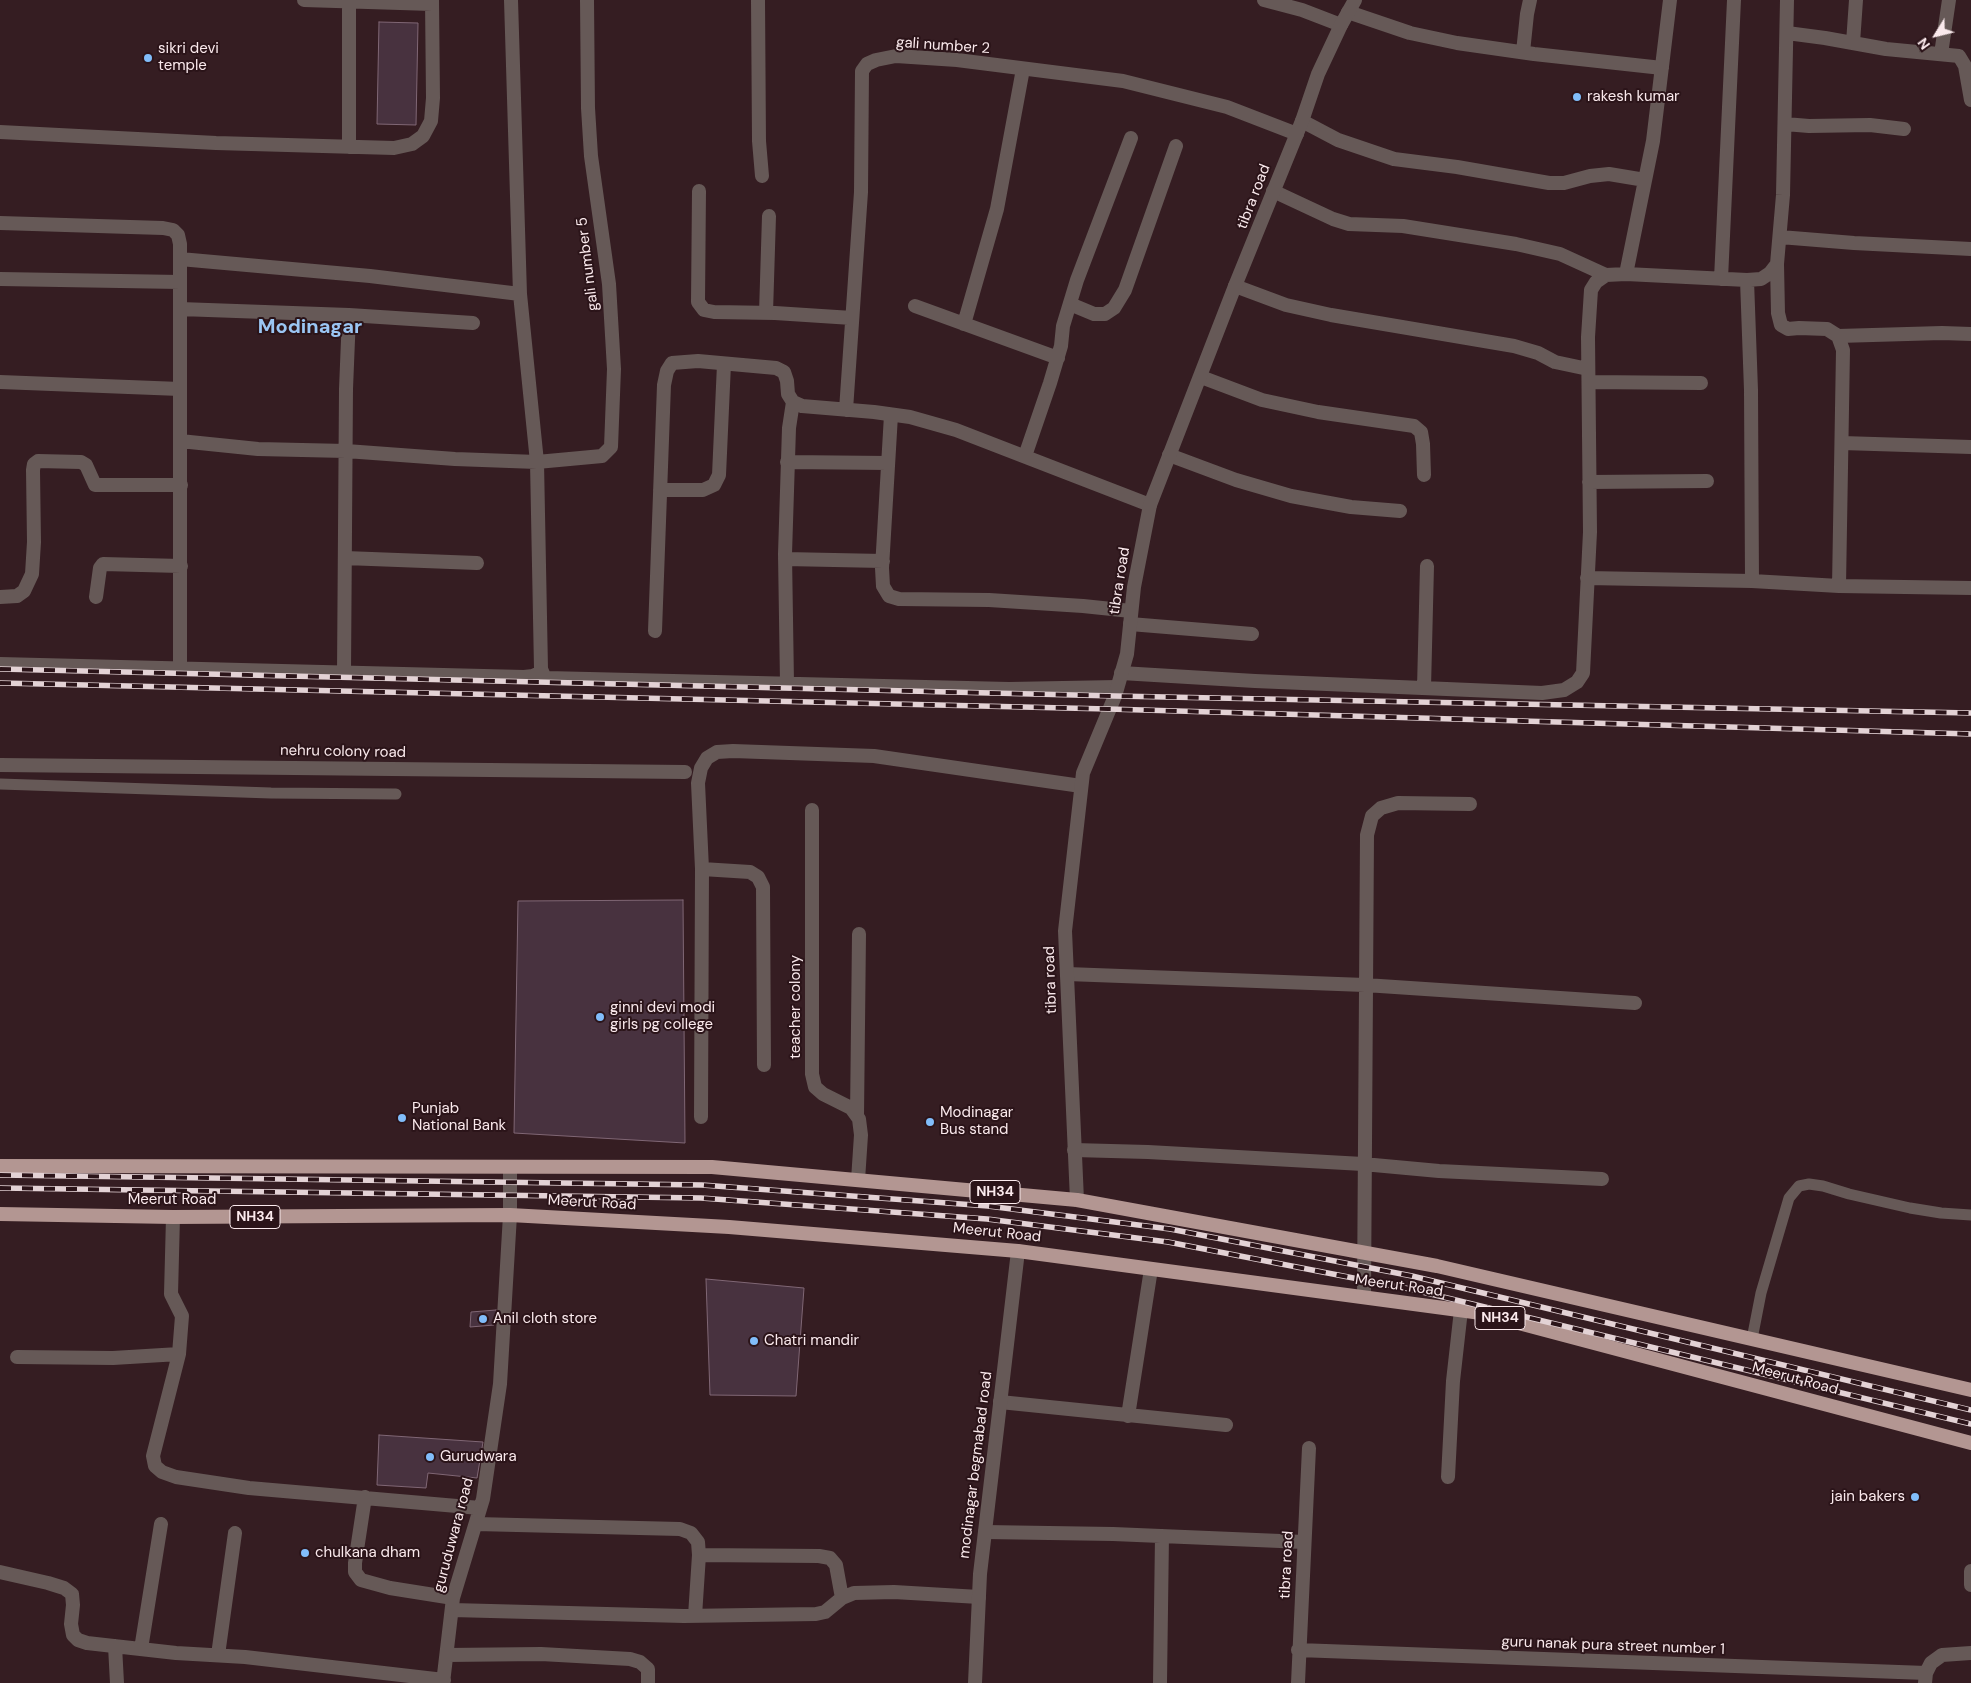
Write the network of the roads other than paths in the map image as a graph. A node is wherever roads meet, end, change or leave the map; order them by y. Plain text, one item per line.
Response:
1 (304, 0) edge
2 (511, 0) edge
3 (588, 0) edge
4 (758, 0) edge
5 (1266, 0) edge
6 (1530, 0) edge
7 (1670, 0) edge
8 (1734, 0) edge
9 (1788, 0) edge
10 (1856, 0) edge
11 (1949, 0) edge
12 (349, 1) edge
13 (432, 2) edge
14 (1351, 6) edge
15 (1341, 25) junction
16 (1787, 33) junction
17 (1853, 43) junction
18 (1523, 52) junction
19 (1941, 54) junction
20 (1662, 68) junction
21 (1023, 69) junction
22 (1971, 100) edge
23 (1302, 120) junction
24 (1785, 124) junction
25 (1904, 129) dead end
26 (0, 132) edge
27 (1297, 134) junction
28 (1131, 138) dead end
29 (349, 146) junction
30 (1176, 146) dead end
31 (762, 176) dead end
32 (1645, 180) junction
33 (700, 191) dead end
34 (1273, 191) junction
35 (769, 216) dead end
36 (0, 223) edge
37 (1780, 237) junction
38 (1971, 248) edge
39 (180, 259) junction
40 (1777, 264) junction
41 (1626, 274) junction
42 (1606, 275) junction
43 (0, 279) edge
44 (1722, 279) junction
45 (1747, 280) junction
46 (180, 282) junction
47 (1235, 286) junction
48 (520, 294) junction
49 (1070, 304) junction
50 (915, 306) dead end
51 (180, 309) junction
52 (766, 313) junction
53 (349, 315) junction
54 (852, 318) junction
55 (472, 324) dead end
56 (964, 324) junction
57 (1971, 334) edge
58 (1838, 336) junction
59 (1058, 358) junction
60 (724, 364) junction
61 (1588, 376) junction
62 (1200, 377) junction
63 (0, 382) edge
64 (1701, 383) dead end
65 (180, 389) junction
66 (793, 402) junction
67 (846, 410) junction
68 (891, 415) junction
69 (180, 441) junction
70 (1842, 443) junction
71 (1971, 447) edge
72 (346, 451) junction
73 (1169, 454) junction
74 (1025, 456) junction
75 (537, 462) junction
76 (788, 462) junction
77 (888, 463) junction
78 (1424, 475) dead end
79 (1707, 481) dead end
80 (1589, 482) junction
81 (181, 485) junction
82 (660, 490) junction
83 (1150, 505) junction
84 (1400, 511) dead end
85 (346, 558) junction
86 (785, 559) junction
87 (883, 561) junction
88 (477, 563) dead end
89 (181, 566) junction
90 (1427, 566) dead end
91 (1587, 578) junction
92 (1752, 581) junction
93 (1839, 586) junction
94 (1971, 588) edge
95 (0, 597) edge
96 (96, 597) dead end
97 (1130, 618) junction
98 (655, 631) dead end
99 (1252, 634) dead end
100 (0, 664) edge
101 (180, 668) junction
102 (344, 672) junction
103 (542, 672) junction
104 (1121, 673) junction
105 (787, 683) junction
106 (1117, 687) junction
107 (1424, 688) junction
108 (0, 764) edge
109 (685, 772) dead end
110 (0, 784) edge
111 (1081, 786) junction
112 (396, 794) dead end
113 (1470, 804) dead end
114 (812, 810) dead end
115 (702, 869) junction
116 (859, 934) dead end
117 (1067, 974) junction
118 (1364, 985) junction
119 (1635, 1003) dead end
120 (764, 1065) dead end
121 (857, 1116) junction
122 (701, 1117) dead end
123 (1074, 1150) junction
124 (1364, 1164) junction
125 (0, 1166) edge
126 (510, 1167) junction
127 (1602, 1179) dead end
128 (858, 1180) junction
129 (1077, 1200) junction
130 (0, 1214) edge
131 (510, 1215) junction
132 (1971, 1215) edge
133 (173, 1217) junction
134 (1018, 1251) junction
135 (1363, 1252) junction
136 (1151, 1269) junction
137 (1364, 1297) junction
138 (1461, 1310) junction
139 (1752, 1339) junction
140 (179, 1354) junction
141 (17, 1357) dead end
142 (1971, 1390) edge
143 (1000, 1402) junction
144 (1128, 1416) junction
145 (1226, 1425) dead end
146 (1971, 1443) edge
147 (1309, 1448) dead end
148 (1448, 1477) dead end
149 (365, 1497) junction
150 (480, 1508) junction
151 (161, 1524) dead end
152 (476, 1524) junction
153 (985, 1532) junction
154 (235, 1533) dead end
155 (1162, 1536) junction
156 (1304, 1542) junction
157 (699, 1555) junction
158 (1971, 1571) edge
159 (0, 1572) edge
160 (1971, 1585) edge
161 (979, 1597) junction
162 (842, 1598) junction
163 (453, 1604) junction
164 (695, 1616) junction
165 (115, 1646) junction
166 (141, 1649) junction
167 (1298, 1650) junction
168 (1971, 1653) edge
169 (218, 1655) junction
170 (447, 1655) junction
171 (1926, 1678) edge
172 (443, 1681) edge
173 (117, 1683) edge
174 (648, 1683) edge
175 (975, 1683) edge
176 (1160, 1683) edge
177 (1298, 1683) edge

1 - 12 street
2 - 48 street
3 - 75 street, gali number 5
4 - 31 street
5 - 15 street
6 - 18 street
7 - 20 street
8 - 44 street
9 - 16 street
10 - 17 street
11 - 19 street
12 - 13 street
12 - 29 street
13 - 29 street
14 - 15 street, tibra road
14 - 18 street
15 - 23 street, tibra road
16 - 17 street
16 - 24 street
17 - 19 street
18 - 20 street
19 - 22 street
20 - 32 street
21 - 27 street, gali number 2
21 - 54 street, gali number 2
21 - 56 street
23 - 27 street, tibra road
23 - 32 street
24 - 25 street
24 - 37 street
26 - 29 street
27 - 34 street, tibra road
28 - 49 street
30 - 49 street
32 - 41 street
33 - 52 street
34 - 42 street
34 - 47 street, tibra road
35 - 52 street
36 - 39 street
37 - 38 street
37 - 40 street
39 - 46 street
39 - 48 street
40 - 45 street
40 - 58 street
41 - 42 street
41 - 44 street
42 - 61 street
43 - 46 street
44 - 45 street
45 - 92 street
46 - 51 street
47 - 61 street
47 - 62 street, tibra road
48 - 75 street
49 - 59 street
50 - 56 street
51 - 53 street
51 - 65 street
52 - 54 street
53 - 55 street
53 - 72 street
54 - 67 street, gali number 2
56 - 59 street
57 - 58 street
58 - 70 street
59 - 74 street
60 - 66 street
60 - 82 street
60 - 82 street
61 - 64 street
61 - 80 street
62 - 73 street, tibra road
62 - 78 street
63 - 65 street
65 - 69 street
66 - 67 street
66 - 76 street
67 - 68 street
68 - 74 street
68 - 77 street
69 - 72 street, gali number 5
69 - 81 street
70 - 71 street
70 - 93 street
72 - 75 street, gali number 5
72 - 85 street
73 - 83 street, tibra road
73 - 84 street
74 - 83 street
75 - 103 street
76 - 77 street
76 - 86 street
77 - 87 street
79 - 80 street
80 - 91 street
81 - 89 street
81 - 95 street
82 - 98 street
83 - 97 street, tibra road
85 - 88 street
85 - 102 street
86 - 87 street
86 - 105 street
87 - 97 street
89 - 96 street
89 - 101 street
90 - 107 street
91 - 92 street
91 - 107 street
92 - 93 street
93 - 94 street
97 - 99 street
97 - 104 street, tibra road
100 - 101 street
101 - 102 street
102 - 103 street
103 - 105 street
104 - 106 street, tibra road
104 - 107 street
105 - 106 street
106 - 111 street, tibra road
108 - 109 street, nehru colony road
110 - 112 lane
111 - 115 street
111 - 117 street, tibra road
113 - 118 street
114 - 121 street, teacher colony
115 - 120 street
115 - 122 street
116 - 121 street
117 - 118 street
117 - 123 street, tibra road
118 - 119 street
118 - 124 street
121 - 128 street
123 - 124 street
123 - 129 street, tibra road
124 - 127 street
124 - 135 street
125 - 126 highway, Meerut Road / NH34
126 - 128 highway, Meerut Road / NH34
126 - 131 street, guruduwara road
128 - 129 highway, Meerut Road / NH34
129 - 135 highway, Meerut Road / NH34
130 - 133 highway, Meerut Road / NH34
131 - 133 highway, Meerut Road / NH34
131 - 134 highway, Meerut Road / NH34
131 - 150 street, guruduwara road
132 - 139 lane
133 - 140 street
134 - 136 highway, Meerut Road / NH34
134 - 143 street, modinagar begmabad road
135 - 137 street
135 - 139 highway, Meerut Road / NH34
136 - 137 highway, Meerut Road / NH34
136 - 144 street
137 - 138 highway, Meerut Road / NH34
138 - 146 highway, Meerut Road / NH34
138 - 148 street
139 - 142 highway, Meerut Road / NH34
140 - 141 street
140 - 149 street
143 - 144 street
143 - 153 street, modinagar begmabad road
144 - 145 street
147 - 156 street, tibra road
149 - 150 street
149 - 163 street
150 - 152 street, guruduwara road
151 - 166 street
152 - 157 street
152 - 163 street, guruduwara road
153 - 155 street
153 - 161 street, modinagar begmabad road
154 - 169 street
155 - 156 street
155 - 176 street
156 - 167 street, tibra road
157 - 162 street
157 - 164 street
158 - 160 street
159 - 165 street
161 - 162 street
161 - 175 street, modinagar begmabad road
162 - 164 street
163 - 164 street
163 - 170 street, guruduwara road
165 - 166 street
165 - 173 street
166 - 169 street
167 - 171 street, guru nanak pura street number 1
167 - 177 street, tibra road
168 - 171 street
169 - 172 street
170 - 172 street, guruduwara road
170 - 174 street

